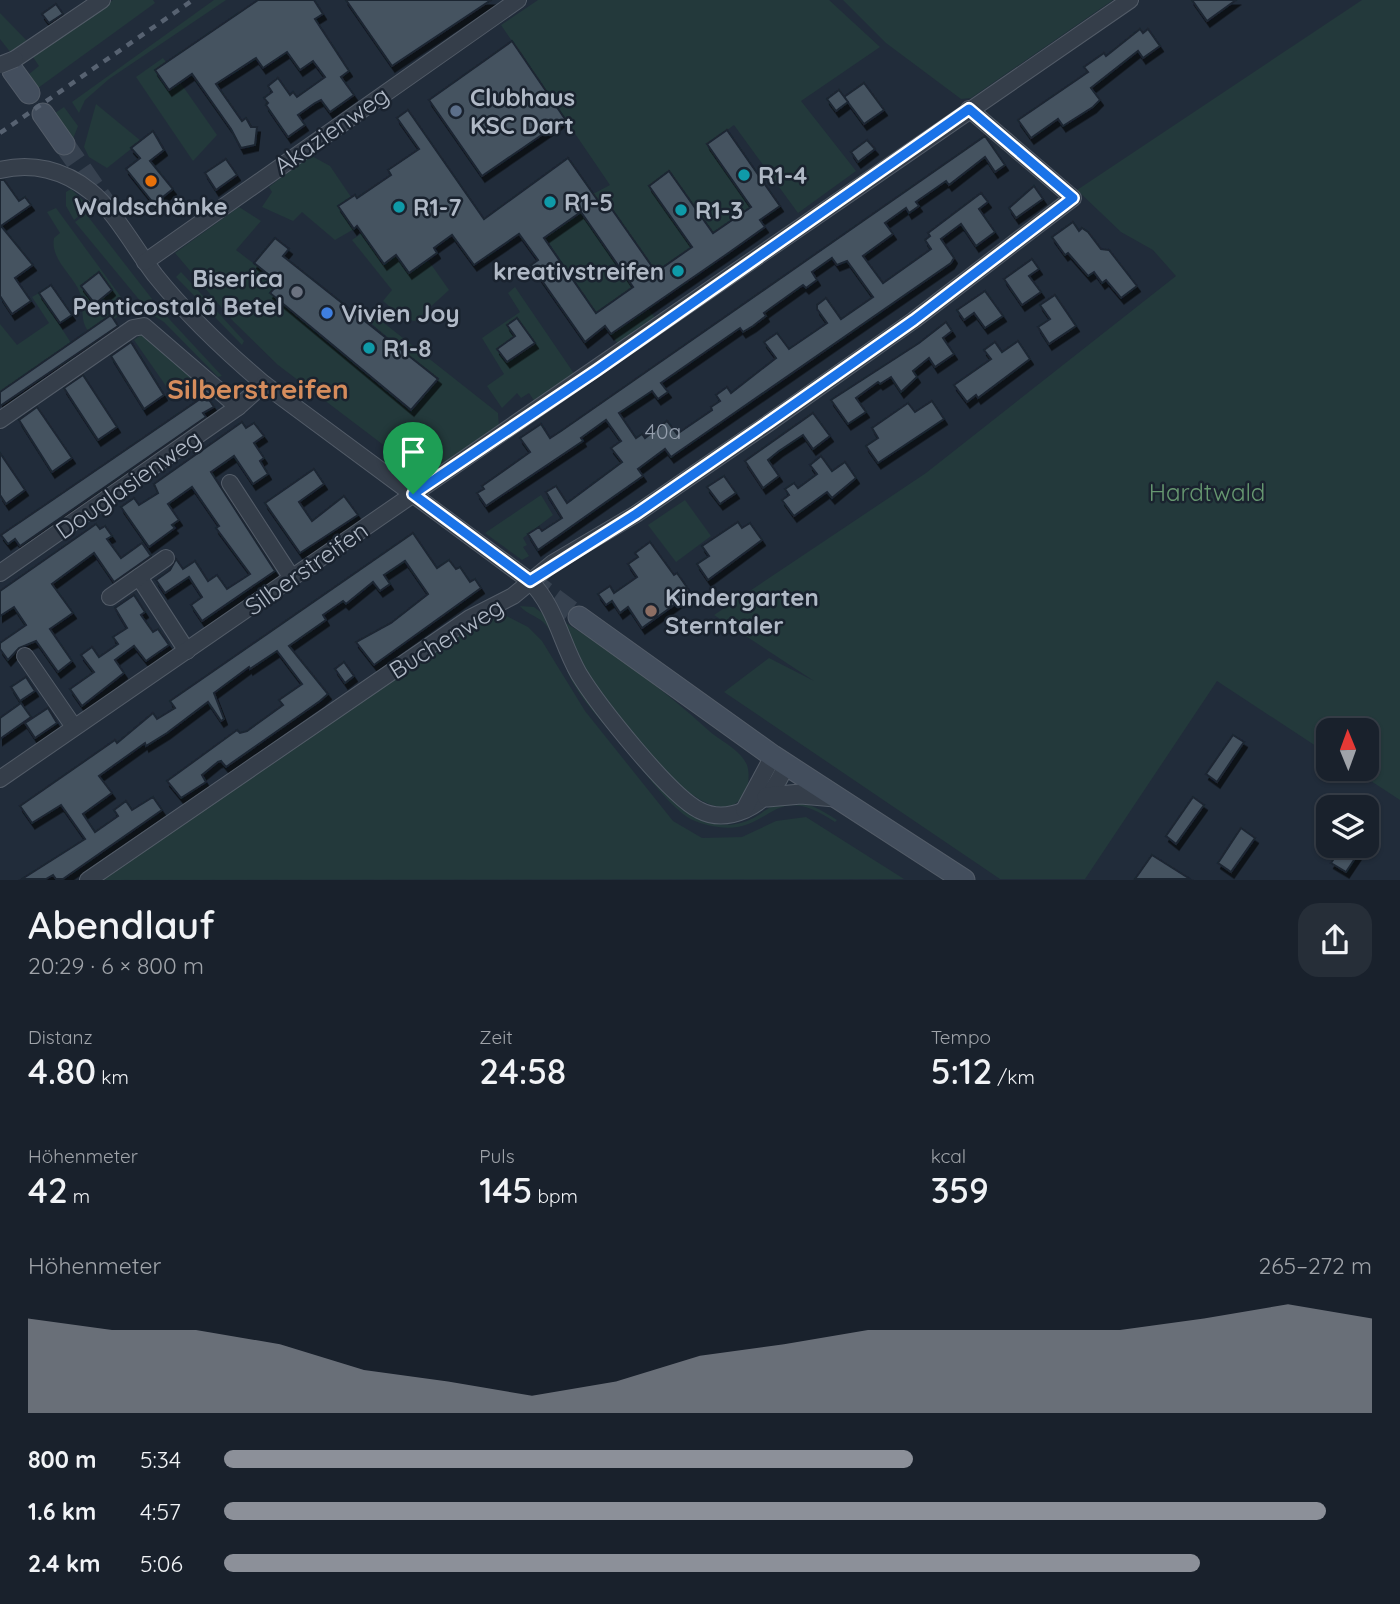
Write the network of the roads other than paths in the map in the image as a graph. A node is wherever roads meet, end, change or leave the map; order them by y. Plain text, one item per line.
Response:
1 (102, 0) edge
2 (518, 0) edge
3 (1130, 0) edge
4 (6, 61) edge
5 (29, 93) dead end
6 (969, 109) junction
7 (43, 114) dead end
8 (64, 144) tunnel mouth
9 (0, 170) edge
10 (145, 262) junction
11 (259, 388) junction
12 (237, 407) junction
13 (0, 420) edge
14 (230, 483) dead end
15 (413, 494) junction
16 (166, 558) dead end
17 (0, 573) edge
18 (139, 577) junction
19 (292, 578) junction
20 (530, 581) junction
21 (110, 597) dead end
22 (579, 617) tunnel mouth
23 (187, 651) junction
24 (25, 656) dead end
25 (74, 727) junction
26 (780, 760) junction
27 (0, 779) edge
28 (767, 797) junction
29 (835, 797) junction
30 (744, 810) junction
31 (89, 880) edge
32 (964, 880) edge

1 - 4 street
2 - 10 street, Akazienweg
3 - 6 street, Silberstreifen
4 - 5 main road
6 - 15 street, Silberstreifen
6 - 20 street, Buchenweg
7 - 8 main road
9 - 10 street
10 - 11 street
11 - 12 street, Douglasienweg
11 - 15 street
12 - 13 street
12 - 17 street, Douglasienweg
14 - 19 street
15 - 19 street, Silberstreifen
15 - 20 street
16 - 18 street
18 - 21 street
18 - 23 street
19 - 23 street, Silberstreifen
20 - 30 street
20 - 31 street, Buchenweg
22 - 26 main road
23 - 25 street, Silberstreifen
24 - 25 street
25 - 27 street, Silberstreifen
26 - 28 street
26 - 29 main road
26 - 30 street
28 - 29 street
28 - 30 street
29 - 32 main road

